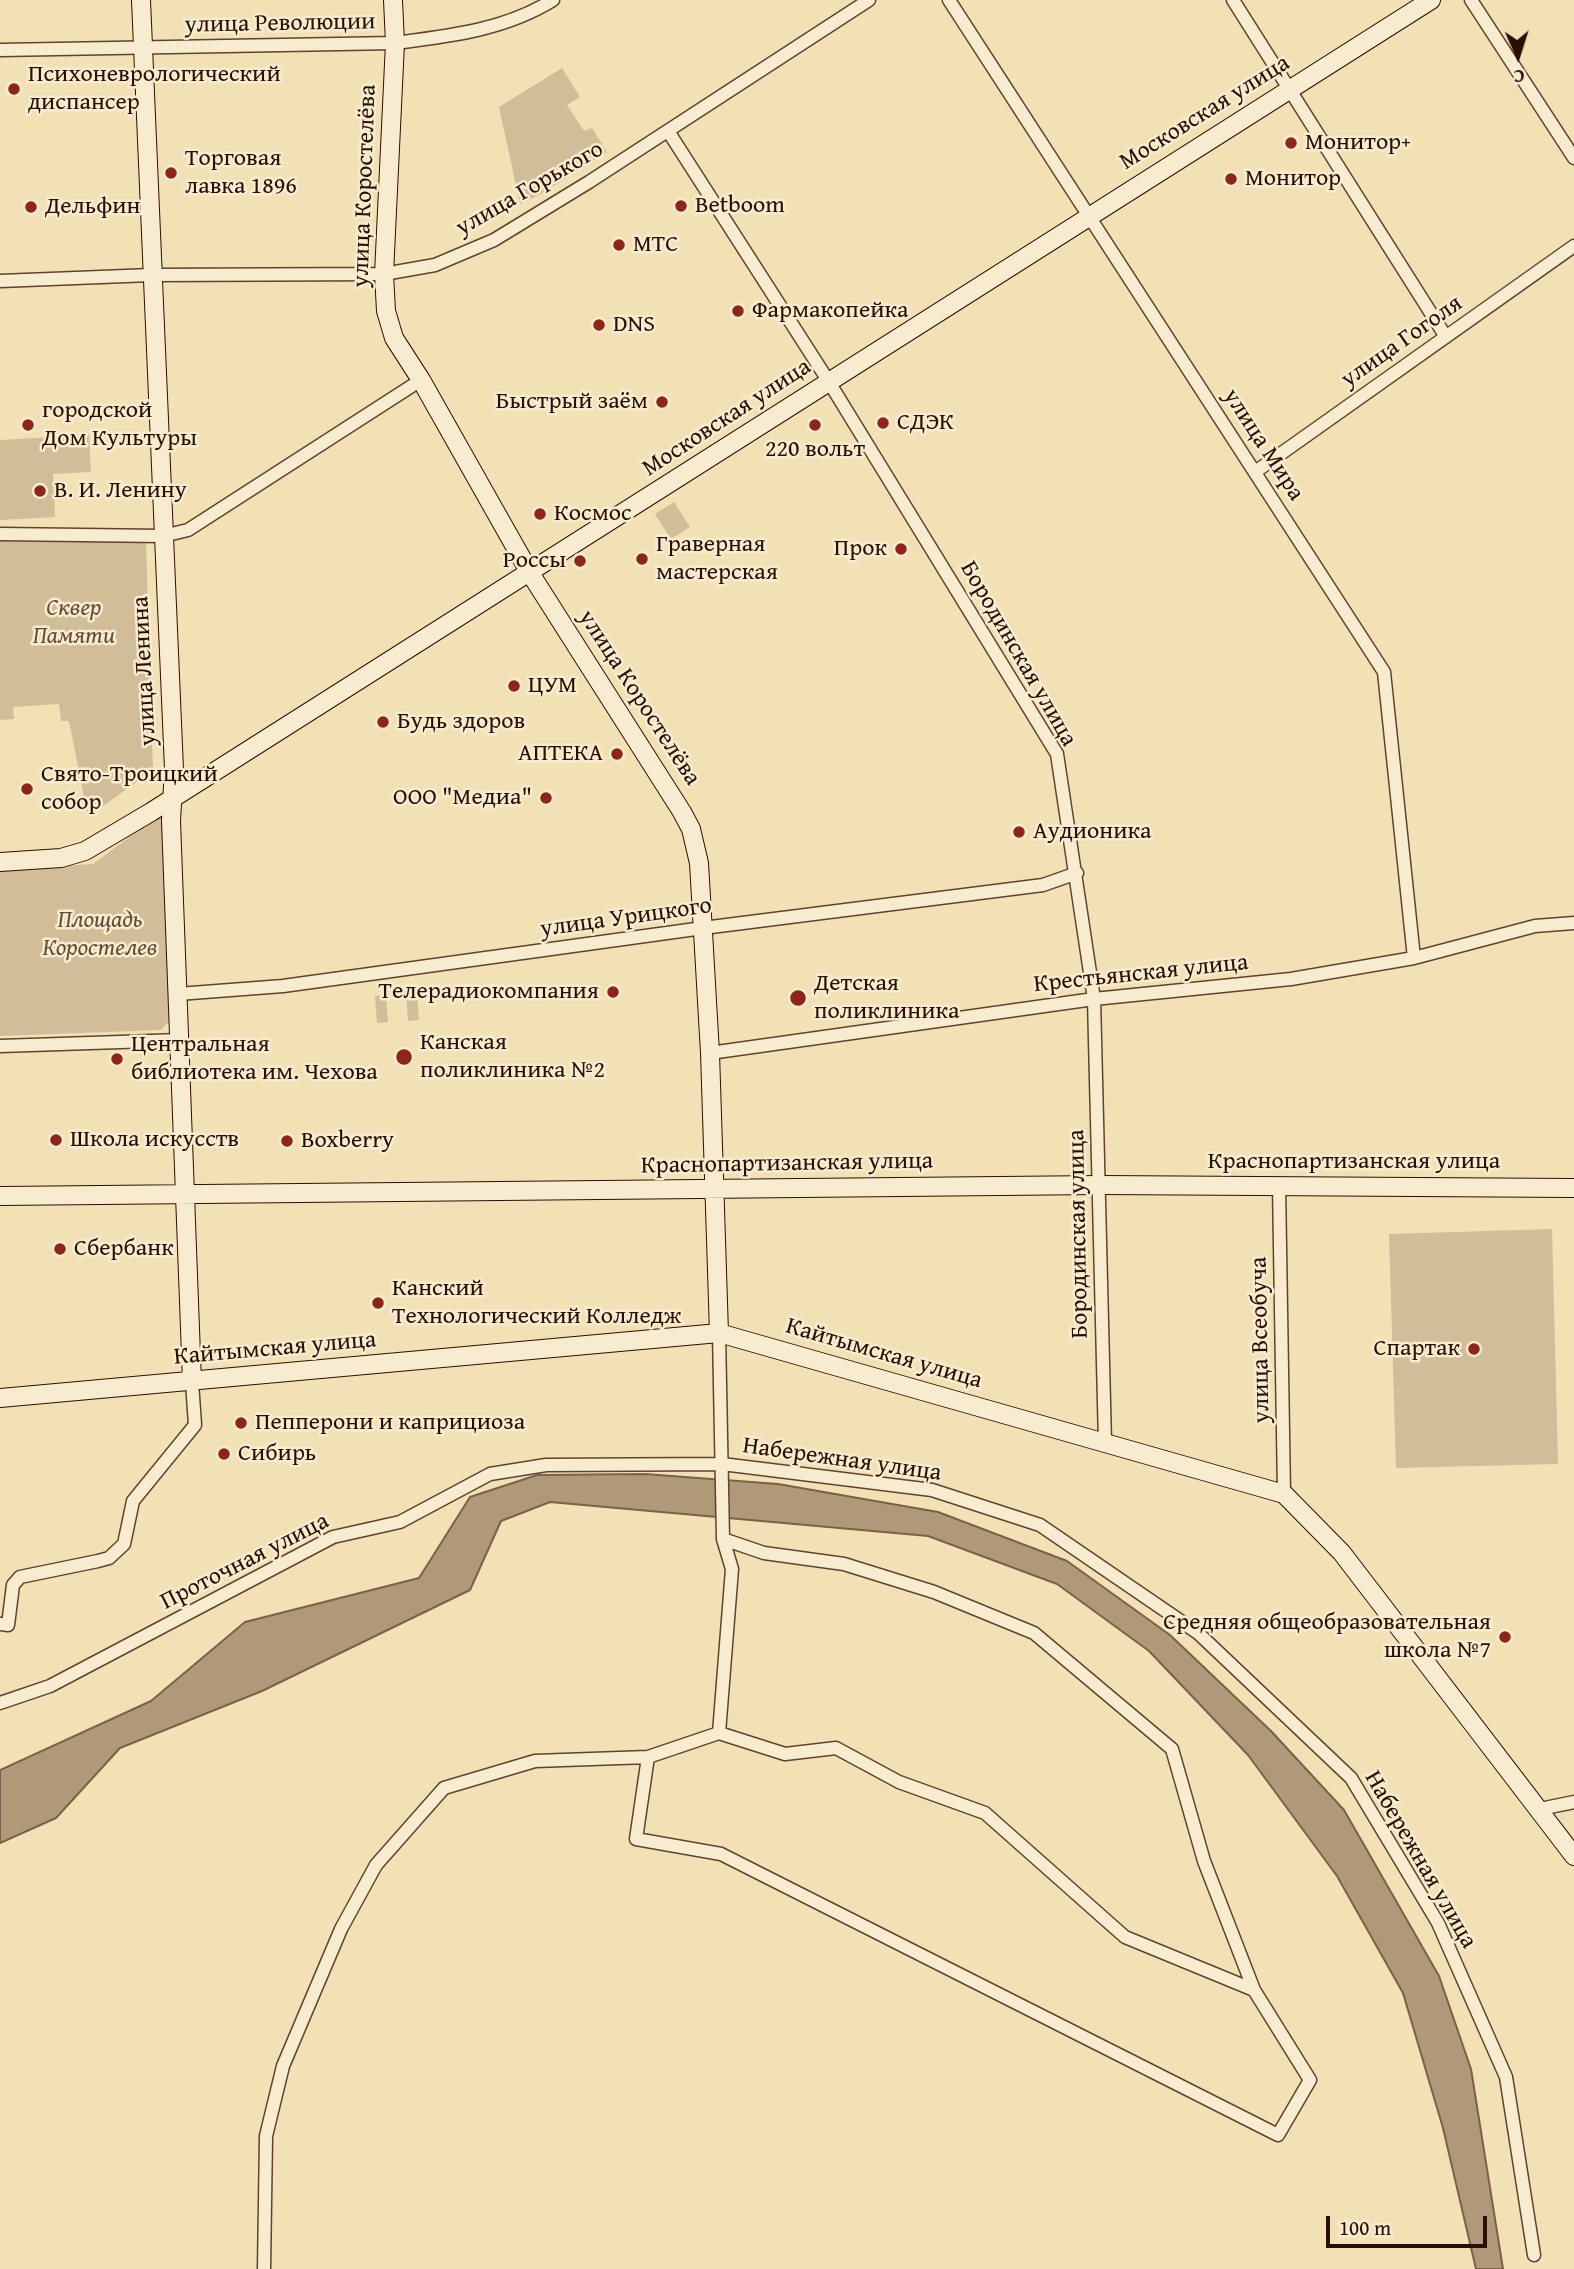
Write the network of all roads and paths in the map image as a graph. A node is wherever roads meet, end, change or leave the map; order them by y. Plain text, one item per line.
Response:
1 (141, 0) edge
2 (393, 0) edge
3 (553, 0) edge
4 (869, 0) edge
5 (949, 0) edge
6 (1233, 0) edge
7 (1431, 0) edge
8 (1471, 0) edge
9 (395, 43) junction
10 (145, 47) junction
11 (0, 50) edge
12 (1288, 89) junction
13 (668, 131) junction
14 (1574, 158) edge
15 (1091, 215) junction
16 (1574, 246) edge
17 (384, 274) junction
18 (151, 275) junction
19 (0, 281) edge
20 (1446, 337) junction
21 (421, 380) junction
22 (829, 382) junction
23 (1255, 472) junction
24 (0, 534) edge
25 (163, 536) junction
26 (530, 573) junction
27 (170, 798) junction
28 (0, 862) edge
29 (1077, 873) junction
30 (1574, 923) edge
31 (703, 928) junction
32 (1414, 958) junction
33 (178, 994) junction
34 (1094, 999) junction
35 (180, 1040) junction
36 (0, 1046) edge
37 (710, 1053) junction
38 (1100, 1185) junction
39 (1279, 1185) junction
40 (1574, 1188) edge
41 (714, 1190) junction
42 (185, 1195) junction
43 (0, 1196) edge
44 (719, 1333) junction
45 (192, 1382) junction
46 (0, 1398) edge
47 (1105, 1443) junction
48 (722, 1464) junction
49 (1284, 1494) junction
50 (723, 1539) junction
51 (0, 1624) edge
52 (0, 1703) edge
53 (719, 1733) junction
54 (648, 1757) junction
55 (1574, 1802) edge
56 (1541, 1809) junction
57 (1574, 1856) edge
58 (1254, 1990) junction
59 (1534, 2255) dead end
60 (264, 2269) edge

1 - 10 street, улица Ленина
2 - 9 street, улица Коростелёва
3 - 9 street, улица Революции
4 - 13 street, улица Горького
5 - 15 street, улица Мира
6 - 12 street
7 - 12 street, Московская улица
8 - 14 street
9 - 10 street, улица Революции
9 - 17 street, улица Коростелёва
10 - 11 street, улица Революции
10 - 18 street, улица Ленина
12 - 15 street, Московская улица
12 - 20 street
13 - 17 street, улица Горького
13 - 22 street, Бородинская улица
15 - 22 street, Московская улица
15 - 23 street, улица Мира
16 - 20 street, улица Гоголя
17 - 18 street, улица Горького
17 - 21 street, улица Коростелёва
18 - 19 street, улица Горького
18 - 25 street, улица Ленина
20 - 23 street, улица Гоголя
21 - 25 street
21 - 26 street, улица Коростелёва
22 - 26 street, Московская улица
22 - 29 street, Бородинская улица
23 - 32 street, улица Мира
24 - 25 street
25 - 27 street, улица Ленина
26 - 27 street, Московская улица
26 - 31 street, улица Коростелёва
27 - 28 street, Московская улица
27 - 33 street, улица Ленина
29 - 31 street, улица Урицкого
29 - 34 street, Бородинская улица
30 - 32 street, Крестьянская улица
31 - 33 street, улица Урицкого
31 - 37 street, улица Коростелёва
32 - 34 street, Крестьянская улица
33 - 35 street, улица Ленина
34 - 37 street, Крестьянская улица
34 - 38 street, Бородинская улица
35 - 36 street
35 - 42 street, улица Ленина
37 - 41 street, улица Коростелёва
38 - 39 street, Краснопартизанская улица
38 - 41 street, Краснопартизанская улица
38 - 47 street, Бородинская улица
39 - 40 street, Краснопартизанская улица
39 - 49 street, улица Всеобуча
41 - 42 street, Краснопартизанская улица
41 - 44 street, улица Коростелёва
42 - 43 street, Краснопартизанская улица
42 - 45 street, улица Ленина
44 - 45 street, Кайтымская улица
44 - 47 street, Кайтымская улица
44 - 48 street, улица Коростелёва
45 - 46 street, Кайтымская улица
45 - 51 street
47 - 49 street, Кайтымская улица
48 - 50 street, улица Коростелёва
48 - 52 street, Проточная улица
48 - 59 street, Набережная улица
49 - 56 street, Кайтымская улица
50 - 53 street, улица Коростелёва
50 - 58 street
53 - 54 street
53 - 58 street
54 - 58 street
54 - 60 street
55 - 56 street
56 - 57 street, Кайтымская улица

